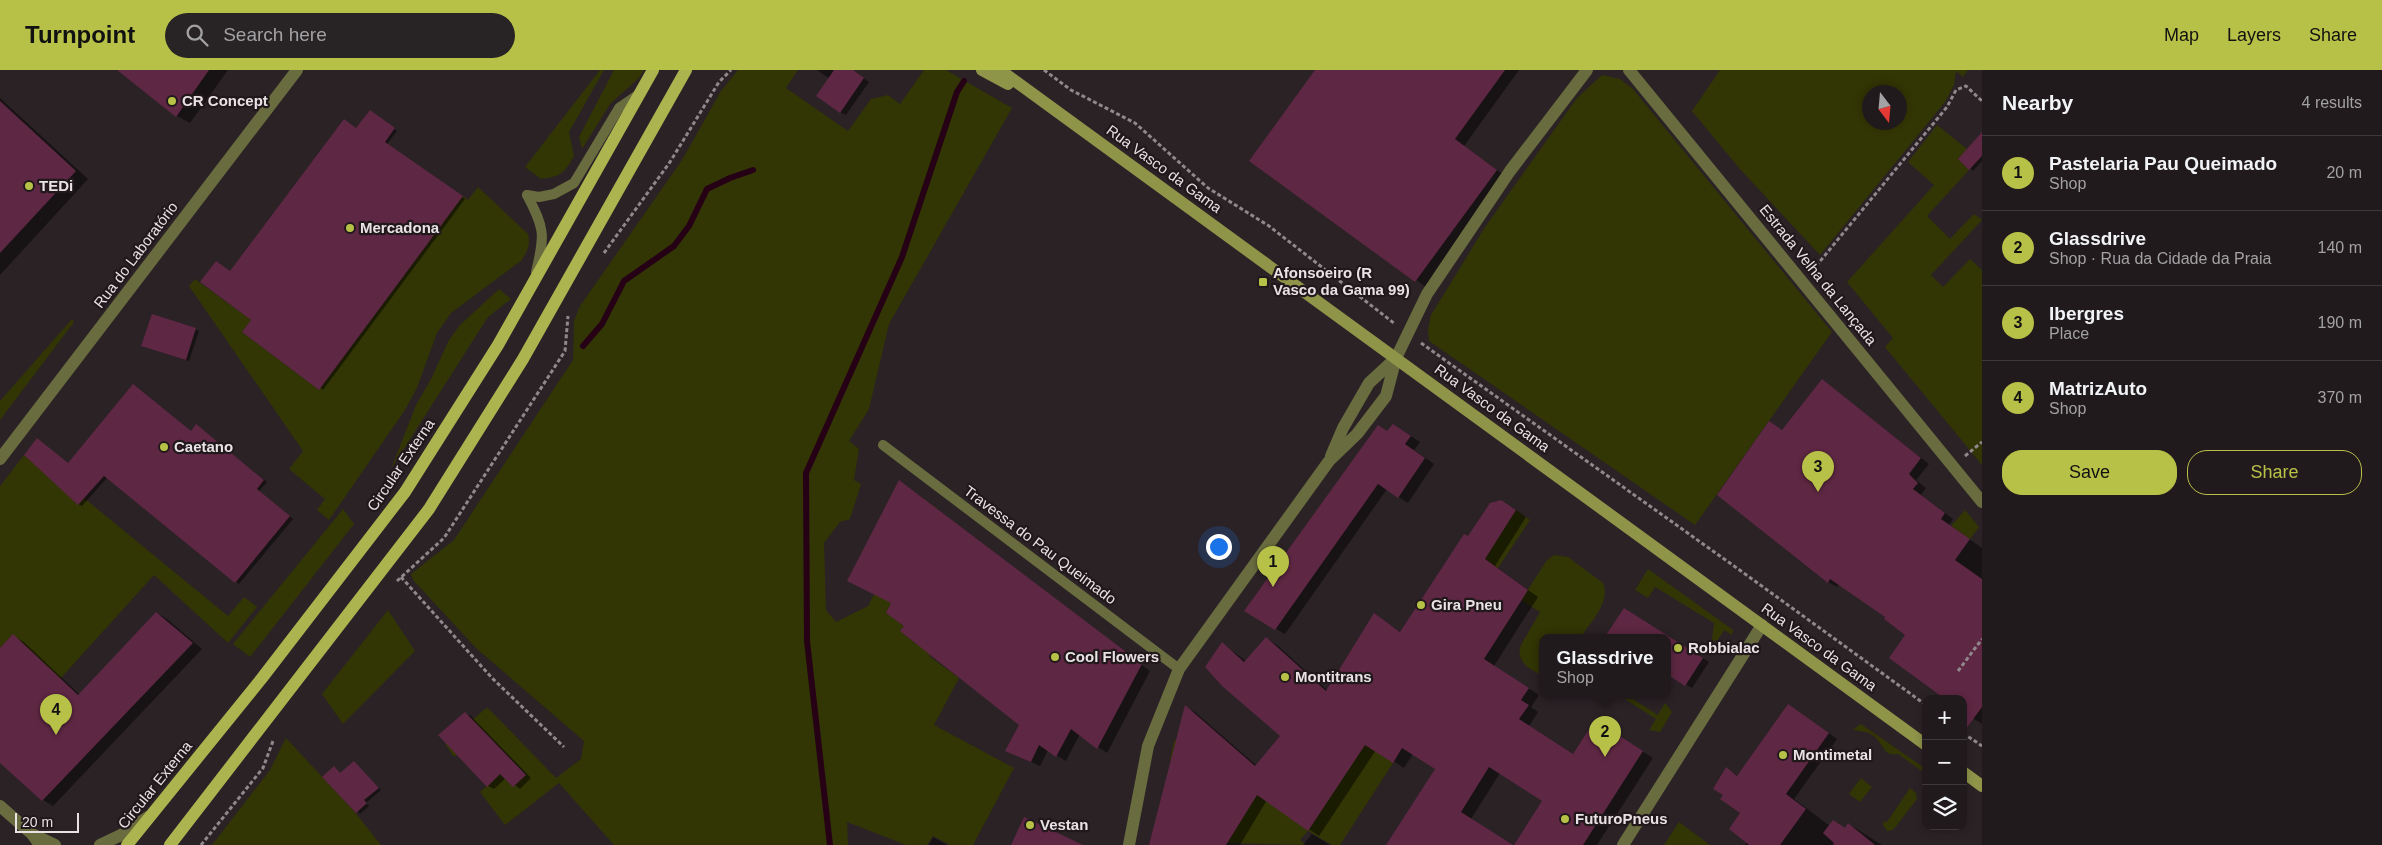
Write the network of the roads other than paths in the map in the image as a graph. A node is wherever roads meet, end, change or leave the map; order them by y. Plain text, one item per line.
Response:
1 (297, 70) edge
2 (653, 70) edge
3 (686, 70) edge
4 (982, 70) edge
5 (1000, 70) edge
6 (1587, 70) edge
7 (1629, 70) edge
8 (638, 95) junction
9 (1037, 99) junction
10 (534, 281) junction
11 (1396, 358) junction
12 (883, 445) dead end
13 (0, 459) edge
14 (1329, 461) junction
15 (1982, 502) edge
16 (1762, 625) junction
17 (1179, 669) junction
18 (1922, 742) edge
19 (1967, 775) edge
20 (1982, 786) edge
21 (0, 806) edge
22 (150, 816) junction
23 (32, 834) junction
24 (40, 845) edge
25 (55, 845) edge
26 (100, 845) edge
27 (127, 845) edge
28 (170, 845) edge
29 (1129, 845) edge
30 (1623, 845) edge

1 - 13 street, Rua do Laboratório
2 - 8 main road, Circular Externa
3 - 28 main road
4 - 9 main road, Rua Vasco da Gama
5 - 9 main road, Rua Vasco da Gama
6 - 11 street
7 - 15 street, Estrada Velha da Lançada
8 - 10 main road, Circular Externa
8 - 10 lane
9 - 11 main road, Rua Vasco da Gama
10 - 22 main road, Circular Externa
11 - 14 street
11 - 14 street
11 - 16 main road, Rua Vasco da Gama
12 - 17 lane, Travessa do Pau Queimado
14 - 17 street
16 - 18 main road, Rua Vasco da Gama
16 - 30 street
17 - 29 street
19 - 20 main road
21 - 23 street
22 - 26 street
22 - 27 main road, Circular Externa
23 - 24 street
23 - 25 street

